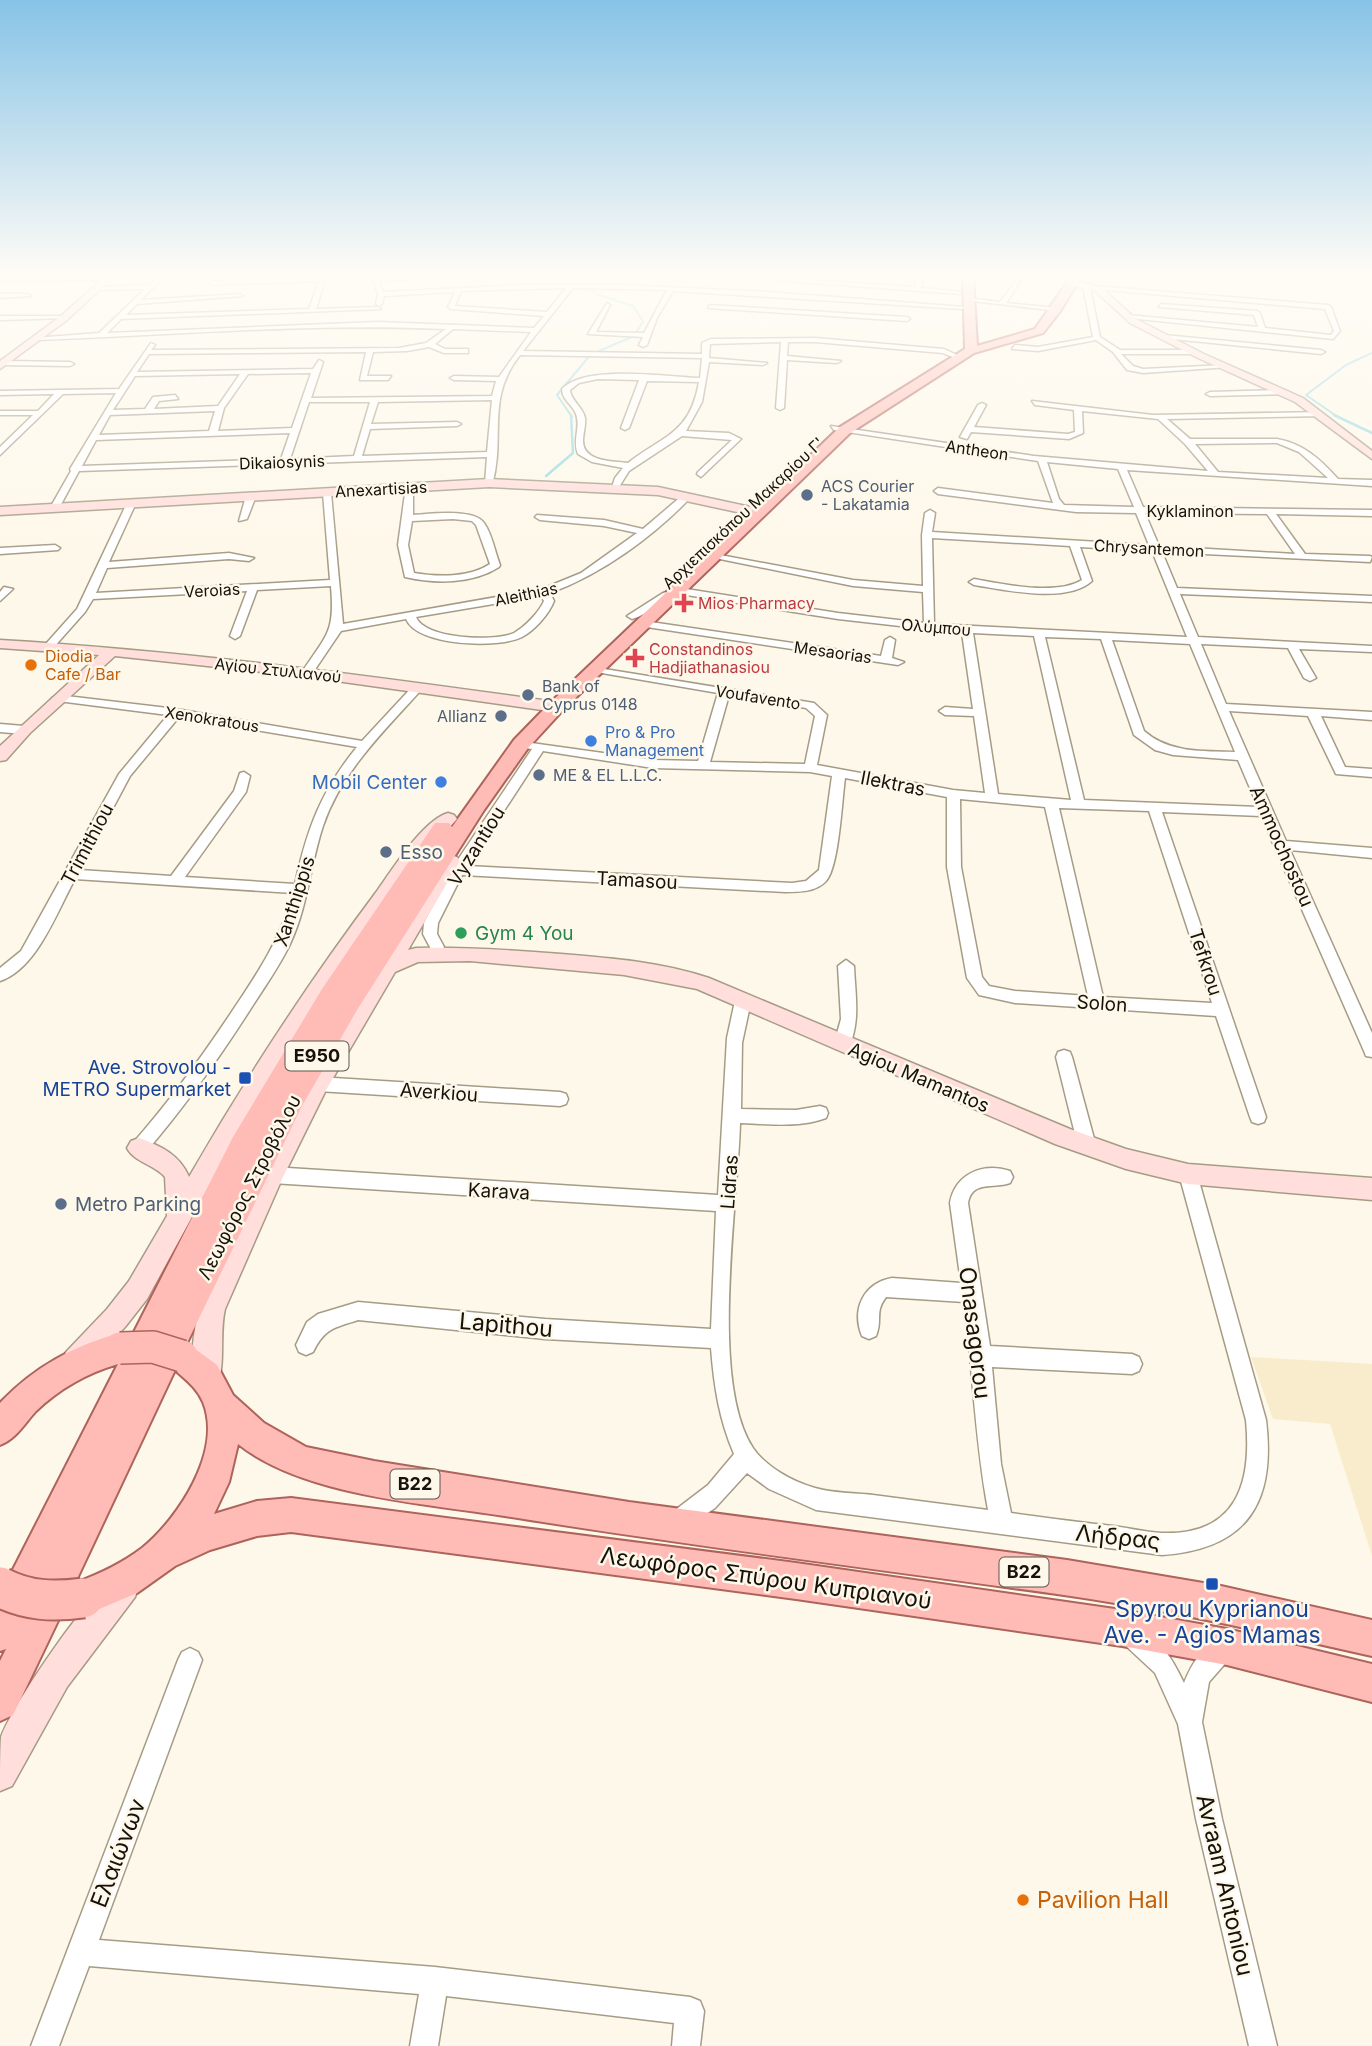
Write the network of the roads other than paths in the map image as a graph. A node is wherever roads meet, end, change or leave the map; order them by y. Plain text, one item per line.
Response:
1 (134, 369) edge
2 (365, 369) edge
3 (508, 369) edge
4 (705, 369) edge
5 (783, 369) edge
6 (932, 369) edge
7 (934, 369) edge
8 (1231, 369) edge
9 (316, 371) joint
10 (246, 372) junction
11 (131, 374) junction
12 (388, 378) dead end
13 (454, 378) dead end
14 (644, 378) junction
15 (502, 379) junction
16 (704, 380) junction
17 (121, 391) junction
18 (61, 392) junction
19 (1285, 392) junction
20 (0, 393) edge
21 (1210, 394) dead end
22 (175, 397) dead end
23 (494, 398) junction
24 (375, 399) junction
25 (306, 400) junction
26 (1035, 403) dead end
27 (982, 405) dead end
28 (220, 408) junction
29 (780, 408) dead end
30 (1078, 410) junction
31 (148, 411) junction
32 (0, 413) edge
33 (40, 413) junction
34 (107, 413) junction
35 (1321, 415) junction
36 (1160, 417) junction
37 (457, 424) dead end
38 (367, 427) junction
39 (625, 428) dead end
40 (839, 429) junction
41 (970, 429) junction
42 (295, 430) junction
43 (213, 433) junction
44 (681, 433) junction
45 (92, 438) junction
46 (1188, 442) junction
47 (957, 447) junction
48 (0, 452) edge
49 (491, 454) junction
50 (1372, 456) edge
51 (358, 459) junction
52 (1042, 459) junction
53 (284, 463) junction
54 (628, 466) junction
55 (1121, 466) junction
56 (74, 470) junction
57 (1214, 473) junction
58 (701, 474) dead end
59 (1335, 481) junction
60 (1372, 483) edge
61 (489, 484) junction
62 (410, 488) junction
63 (614, 488) junction
64 (938, 491) dead end
65 (327, 493) junction
66 (251, 496) junction
67 (687, 496) junction
68 (130, 505) junction
69 (1060, 505) junction
70 (55, 508) junction
71 (0, 511) edge
72 (754, 511) junction
73 (1142, 511) junction
74 (1270, 512) junction
75 (930, 513) dead end
76 (1372, 513) edge
77 (408, 517) junction
78 (540, 517) dead end
79 (242, 519) dead end
80 (645, 531) junction
81 (927, 535) junction
82 (1074, 544) junction
83 (55, 548) dead end
84 (1156, 549) junction
85 (0, 551) edge
86 (715, 557) junction
87 (1302, 557) junction
88 (249, 558) dead end
89 (1370, 559) dead end
90 (104, 565) junction
91 (974, 582) dead end
92 (336, 583) junction
93 (253, 588) junction
94 (927, 589) junction
95 (680, 591) junction
96 (1175, 591) junction
97 (544, 592) junction
98 (89, 596) junction
99 (1368, 599) edge
100 (1372, 610) edge
101 (410, 616) junction
102 (638, 620) junction
103 (929, 627) junction
104 (337, 628) junction
105 (967, 630) junction
106 (1039, 634) junction
107 (235, 636) dead end
108 (1106, 637) junction
109 (890, 640) dead end
110 (1195, 641) junction
111 (0, 644) edge
112 (49, 646) junction
113 (1292, 646) junction
114 (1372, 649) edge
115 (112, 651) junction
116 (597, 669) junction
117 (308, 672) junction
118 (1310, 678) dead end
119 (418, 687) junction
120 (724, 691) junction
121 (58, 698) junction
122 (546, 705) junction
123 (1224, 708) junction
124 (945, 711) dead end
125 (176, 713) junction
126 (978, 713) junction
127 (1313, 713) junction
128 (1372, 716) edge
129 (0, 728) edge
130 (24, 730) junction
131 (365, 745) junction
132 (529, 747) junction
133 (0, 756) edge
134 (1243, 756) junction
135 (703, 765) junction
136 (810, 768) junction
137 (839, 773) junction
138 (1372, 773) edge
139 (243, 776) dead end
140 (953, 794) junction
141 (992, 797) junction
142 (1051, 803) junction
143 (1078, 803) junction
144 (477, 805) junction
145 (1154, 807) junction
146 (1266, 812) junction
147 (448, 819) junction
148 (1281, 845) junction
149 (1372, 853) edge
150 (458, 870) junction
151 (71, 874) junction
152 (174, 881) junction
153 (300, 889) junction
154 (414, 922) junction
155 (437, 947) junction
156 (470, 954) junction
157 (846, 966) dead end
158 (385, 968) junction
159 (0, 975) edge
160 (743, 1001) junction
161 (1097, 1002) junction
162 (1222, 1010) junction
163 (1368, 1033) edge
164 (842, 1044) junction
165 (1372, 1051) edge
166 (1064, 1056) dead end
167 (318, 1084) junction
168 (560, 1099) dead end
169 (820, 1113) dead end
170 (733, 1116) junction
171 (1258, 1117) dead end
172 (1087, 1146) junction
173 (139, 1148) joint
174 (1188, 1174) junction
175 (272, 1175) junction
176 (1004, 1177) dead end
177 (1372, 1189) edge
178 (727, 1204) junction
179 (177, 1223) junction
180 (970, 1293) junction
181 (869, 1329) dead end
182 (721, 1339) junction
183 (306, 1345) dead end
184 (981, 1356) junction
185 (722, 1364) joint
186 (1132, 1364) dead end
187 (57, 1375) junction
188 (214, 1391) junction
189 (0, 1403) edge
190 (0, 1429) edge
191 (746, 1455) junction
192 (1002, 1524) junction
193 (673, 1525) junction
194 (161, 1554) junction
195 (133, 1576) junction
196 (0, 1587) edge
197 (1122, 1628) junction
198 (0, 1633) edge
199 (1372, 1638) edge
200 (1227, 1647) junction
201 (190, 1660) dead end
202 (1372, 1683) edge
203 (0, 1702) edge
204 (1190, 1723) junction
205 (0, 1774) edge
206 (81, 1952) junction
207 (436, 1981) junction
208 (45, 2046) edge
209 (424, 2046) edge
210 (686, 2046) edge
211 (1264, 2046) edge

1 - 11 street
2 - 12 street
3 - 15 street
4 - 16 street
5 - 29 street
6 - 40 main road, Αρχιεπισκόπου Μακαρίου Γ' / E950
7 - 40 main road, Αρχιεπισκόπου Μακαρίου Γ' / E950
8 - 19 street
9 - 10 street
9 - 25 street
10 - 11 street
10 - 28 street
11 - 17 street
13 - 15 street
14 - 16 street
14 - 39 street
14 - 54 street
15 - 23 street
16 - 44 street
17 - 18 street
17 - 34 street
18 - 20 street
18 - 33 street
19 - 21 street
19 - 35 street
22 - 31 street
23 - 24 street
23 - 49 street
24 - 25 street
24 - 38 street
25 - 42 street
26 - 30 street
27 - 41 street
28 - 31 street
28 - 43 street
30 - 36 street
30 - 41 street
31 - 34 street
32 - 33 street
33 - 48 street
34 - 45 street
35 - 36 street
35 - 50 street
36 - 46 street
37 - 38 street
38 - 51 street
40 - 47 street, Antheon
40 - 72 main road, Αρχιεπισκόπου Μακαρίου Γ' / E950
41 - 47 street
42 - 43 street
42 - 53 street
43 - 45 street
44 - 54 street
44 - 58 street
45 - 56 street
46 - 57 street
46 - 59 street
47 - 52 street, Antheon
49 - 51 street, Dikaiosynis
49 - 61 street
51 - 53 street, Dikaiosynis
52 - 55 street, Antheon
52 - 69 street
53 - 56 street, Dikaiosynis
54 - 63 street
55 - 57 street, Antheon
55 - 73 street, Ammochostou
56 - 70 street
57 - 59 street
59 - 60 street
61 - 62 street, Anexartisias
61 - 63 street, Anexartisias
62 - 65 street, Anexartisias
62 - 77 street
63 - 67 street, Anexartisias
64 - 69 street, Kyklaminon
65 - 66 street, Anexartisias
65 - 92 street
66 - 68 street, Anexartisias
66 - 79 street
67 - 72 street, Anexartisias
67 - 80 street, Aleithias
68 - 70 street, Anexartisias
68 - 90 street
69 - 73 street, Kyklaminon
70 - 71 street, Anexartisias
72 - 86 main road, Αρχιεπισκόπου Μακαρίου Γ' / E950
72 - 102 main road, Αρχιεπισκόπου Μακαρίου Γ' / E950
73 - 74 street, Kyklaminon
73 - 84 street, Ammochostou
74 - 76 street, Kyklaminon
74 - 87 street
75 - 81 street
77 - 77 street
78 - 80 street
80 - 97 street, Aleithias
81 - 82 street, Chrysantemon
81 - 94 street
82 - 84 street, Chrysantemon
82 - 91 street
83 - 85 street
84 - 87 street, Chrysantemon
84 - 96 street, Ammochostou
86 - 94 street
86 - 95 main road, Αρχιεπισκόπου Μακαρίου Γ' / E950
87 - 89 street, Chrysantemon
88 - 90 street
90 - 98 street
92 - 93 street, Veroias
92 - 104 street
93 - 98 street, Veroias
93 - 107 street
94 - 103 street
95 - 102 main road, Αρχιεπισκόπου Μακαρίου Γ' / E950
95 - 103 street, Ολύμπου
96 - 99 street
96 - 110 street, Ammochostou
97 - 101 street, Aleithias
97 - 101 street
98 - 112 street
99 - 100 street
101 - 104 street, Aleithias
102 - 109 street, Mesaorias
102 - 116 main road, Αρχιεπισκόπου Μακαρίου Γ' / E950
102 - 122 main road, Αρχιεπισκόπου Μακαρίου Γ' / E950
103 - 105 street, Ολύμπου
104 - 117 street
105 - 106 street, Ολύμπου
105 - 126 street
106 - 108 street, Ολύμπου
106 - 143 street
108 - 110 street, Ολύμπου
108 - 134 street
110 - 113 street, Ολύμπου
110 - 123 street, Ammochostou
111 - 112 street, Αγίου Στυλιανού
112 - 115 street, Αγίου Στυλιανού
113 - 114 street, Ολύμπου
113 - 118 street
115 - 117 street, Αγίου Στυλιανού
115 - 121 street
116 - 120 street, Voufavento
116 - 122 main road, Αρχιεπισκόπου Μακαρίου Γ' / E950
117 - 119 street, Αγίου Στυλιανού
119 - 122 street, Αγίου Στυλιανού
119 - 131 street, Xanthippis
120 - 135 street
120 - 136 street, Voufavento
121 - 125 street, Xenokratous
121 - 130 street
122 - 132 main road, Λεωφόρος Στροβόλου / E950
122 - 147 main road, Λεωφόρος Στροβόλου / E950
123 - 127 street
123 - 134 street, Ammochostou
124 - 126 street
125 - 131 street, Xenokratous
125 - 151 street, Trimithiou
126 - 141 street
127 - 128 street
127 - 138 street
129 - 130 street
130 - 133 street
131 - 153 street, Xanthippis
132 - 135 street, Ilektras
132 - 144 main road, Λεωφόρος Στροβόλου / E950
132 - 150 street, Vyzantiou
134 - 146 street, Ammochostou
135 - 136 street, Ilektras
136 - 137 street, Ilektras
137 - 140 street, Ilektras
137 - 150 street, Tamasou
139 - 152 street
140 - 141 street, Ilektras
140 - 161 street, Solon
141 - 142 street, Ilektras
142 - 143 street, Ilektras
142 - 161 street
143 - 145 street, Ilektras
144 - 154 street, E950
144 - 203 main road, Λεωφόρος Στροβόλου / E950
145 - 146 street, Ilektras
145 - 162 street, Tefkrou
146 - 148 street, Ammochostou
147 - 179 street, E950
147 - 198 main road, Λεωφόρος Στροβόλου / E950
148 - 149 street
148 - 163 street, Ammochostou
150 - 155 street, Vyzantiou
151 - 152 street
151 - 159 street, Trimithiou
152 - 153 street
153 - 173 street, Xanthippis
154 - 155 street
154 - 158 street, E950
155 - 156 street, Agiou Mamantos
156 - 158 street, Agiou Mamantos
156 - 160 street, Agiou Mamantos
157 - 164 street
158 - 167 street, E950
160 - 164 street, Agiou Mamantos
160 - 170 street, Lidras
161 - 162 street, Solon
162 - 171 street, Tefkrou
163 - 165 street, Ammochostou
164 - 172 street, Agiou Mamantos
166 - 172 street
167 - 168 street, Averkiou
167 - 175 street, E950
169 - 170 street
170 - 178 street, Lidras
172 - 174 street, Agiou Mamantos
173 - 179 street
174 - 177 street, Agiou Mamantos
174 - 192 street, Λήδρας
175 - 178 street, Karava
175 - 188 street, E950
176 - 180 street, Onasagorou
178 - 182 street, Lidras
179 - 187 street, E950
180 - 181 street
180 - 184 street, Onasagorou
182 - 183 street, Lapithou
182 - 185 street, Lidras
184 - 186 street
184 - 192 street, Onasagorou
185 - 191 street, Λήδρας
187 - 188 main road, Λεωφόρος Σπύρου Κυπριανού, bridge
187 - 189 main road
187 - 190 main road
188 - 193 main road, Λεωφόρος Σπύρου Κυπριανού / B22
188 - 194 main road
191 - 192 street, Λήδρας
191 - 193 street
193 - 199 main road, Λεωφόρος Σπύρου Κυπριανού / B22
194 - 195 main road
194 - 197 main road, Λεωφόρος Σπύρου Κυπριανού / B22
195 - 196 main road, bridge
195 - 205 street
197 - 200 main road, Λεωφόρος Σπύρου Κυπριανού / B22
197 - 204 street
200 - 202 main road, Λεωφόρος Σπύρου Κυπριανού / B22
200 - 204 street
201 - 206 street, Ελαιώνων
204 - 211 street, Avraam Antoniou
206 - 207 street
206 - 208 street, Ελαιώνων
207 - 209 street
207 - 210 street

